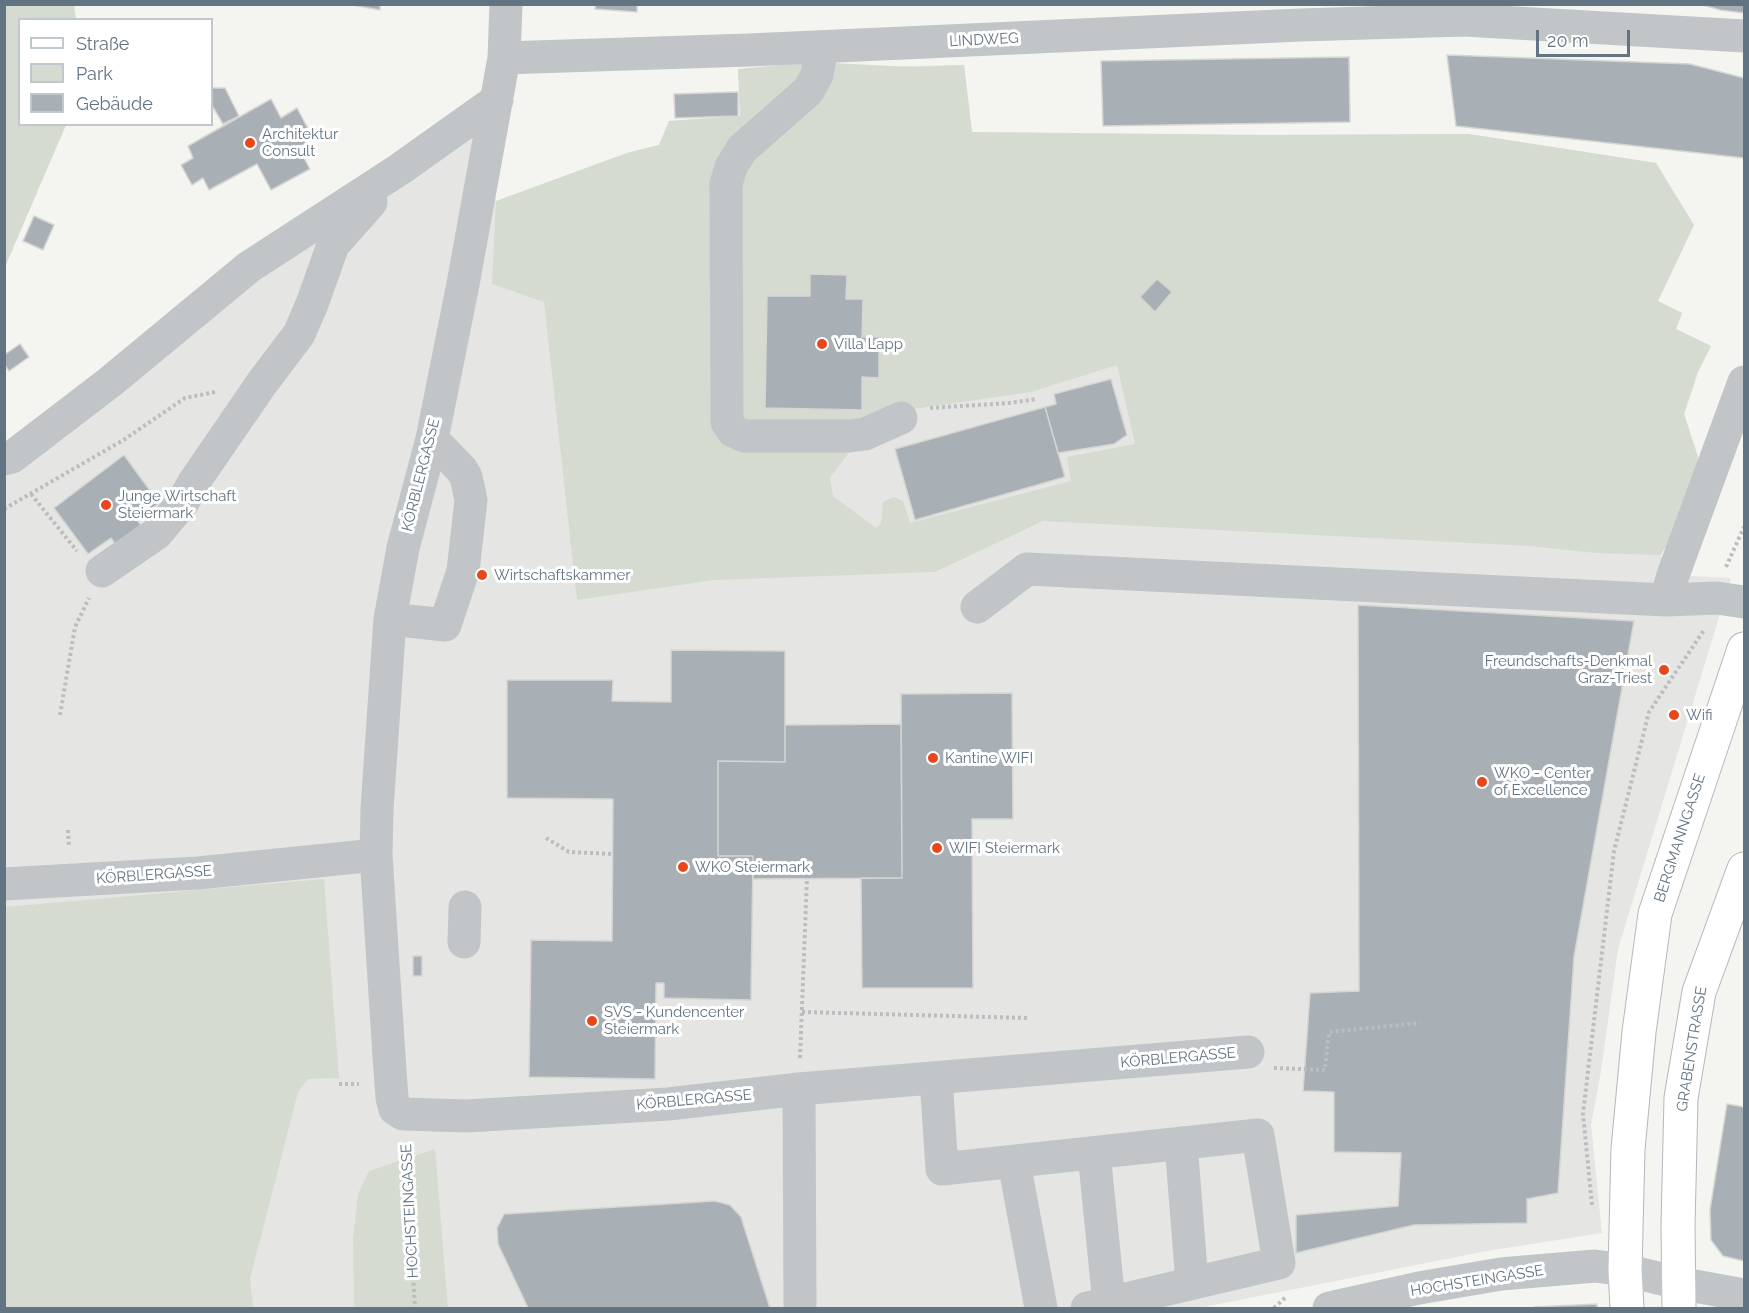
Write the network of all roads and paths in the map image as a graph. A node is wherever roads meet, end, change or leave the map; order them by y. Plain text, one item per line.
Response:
1 (506, 4) edge
2 (1435, 4) edge
3 (1464, 20) junction
4 (1744, 36) edge
5 (822, 47) junction
6 (504, 58) junction
7 (497, 100) junction
8 (400, 169) junction
9 (1744, 382) edge
10 (262, 383) junction
11 (1037, 399) dead end
12 (901, 418) joint
13 (432, 439) junction
14 (4, 459) edge
15 (31, 494) junction
16 (4, 509) edge
17 (1744, 527) edge
18 (102, 571) junction
19 (1725, 571) dead end
20 (1666, 600) junction
21 (1744, 602) edge
22 (977, 608) dead end
23 (390, 619) junction
24 (1704, 629) dead end
25 (1744, 649) edge
26 (60, 715) dead end
27 (68, 830) dead end
28 (546, 838) dead end
29 (68, 840) dead end
30 (613, 854) dead end
31 (376, 855) junction
32 (1744, 869) edge
33 (807, 878) dead end
34 (4, 884) edge
35 (465, 907) dead end
36 (464, 942) dead end
37 (802, 1012) junction
38 (1028, 1018) dead end
39 (1420, 1023) dead end
40 (1248, 1052) dead end
41 (1280, 1068) dead end
42 (936, 1078) junction
43 (799, 1089) junction
44 (403, 1114) junction
45 (1181, 1143) junction
46 (1094, 1153) junction
47 (1014, 1162) junction
48 (1592, 1207) dead end
49 (1625, 1270) junction
50 (1192, 1283) junction
51 (1295, 1288) dead end
52 (1744, 1295) edge
53 (1679, 1296) edge
54 (1098, 1306) edge
55 (415, 1308) edge
56 (800, 1308) edge
57 (1041, 1308) edge
58 (1274, 1308) edge
59 (1329, 1308) edge
60 (1627, 1308) edge

1 - 6 street, KÖRBLERGASSE
2 - 3 street, LINDWEG
3 - 4 street, LINDWEG
3 - 5 street, LINDWEG
5 - 6 street, LINDWEG
5 - 12 street
6 - 7 street, KÖRBLERGASSE
7 - 8 street
7 - 13 street, KÖRBLERGASSE
8 - 10 street
8 - 14 street
9 - 20 street
10 - 15 path
10 - 18 street
11 - 12 path
13 - 23 street, KÖRBLERGASSE
13 - 23 street
15 - 16 path
15 - 18 path
17 - 19 path
18 - 26 path
20 - 21 street
20 - 22 street
23 - 31 street, KÖRBLERGASSE
24 - 48 path
25 - 49 main road, BERGMANNGASSE
27 - 29 path
28 - 30 path
31 - 34 street, KÖRBLERGASSE
31 - 44 street, KÖRBLERGASSE
32 - 53 main road, GRABENSTRASSE
33 - 37 path
35 - 36 street
37 - 38 path
37 - 43 path
39 - 41 path
40 - 42 street, KÖRBLERGASSE
42 - 43 street, KÖRBLERGASSE
42 - 47 street
43 - 44 street, KÖRBLERGASSE
43 - 56 street
44 - 55 path, HOCHSTEINGASSE
45 - 46 street
45 - 50 street
45 - 50 street
46 - 47 street
46 - 54 street
47 - 57 street
49 - 53 street, HOCHSTEINGASSE
49 - 59 street, HOCHSTEINGASSE
49 - 60 main road
50 - 54 street
51 - 58 path
52 - 53 street, HOCHSTEINGASSE

